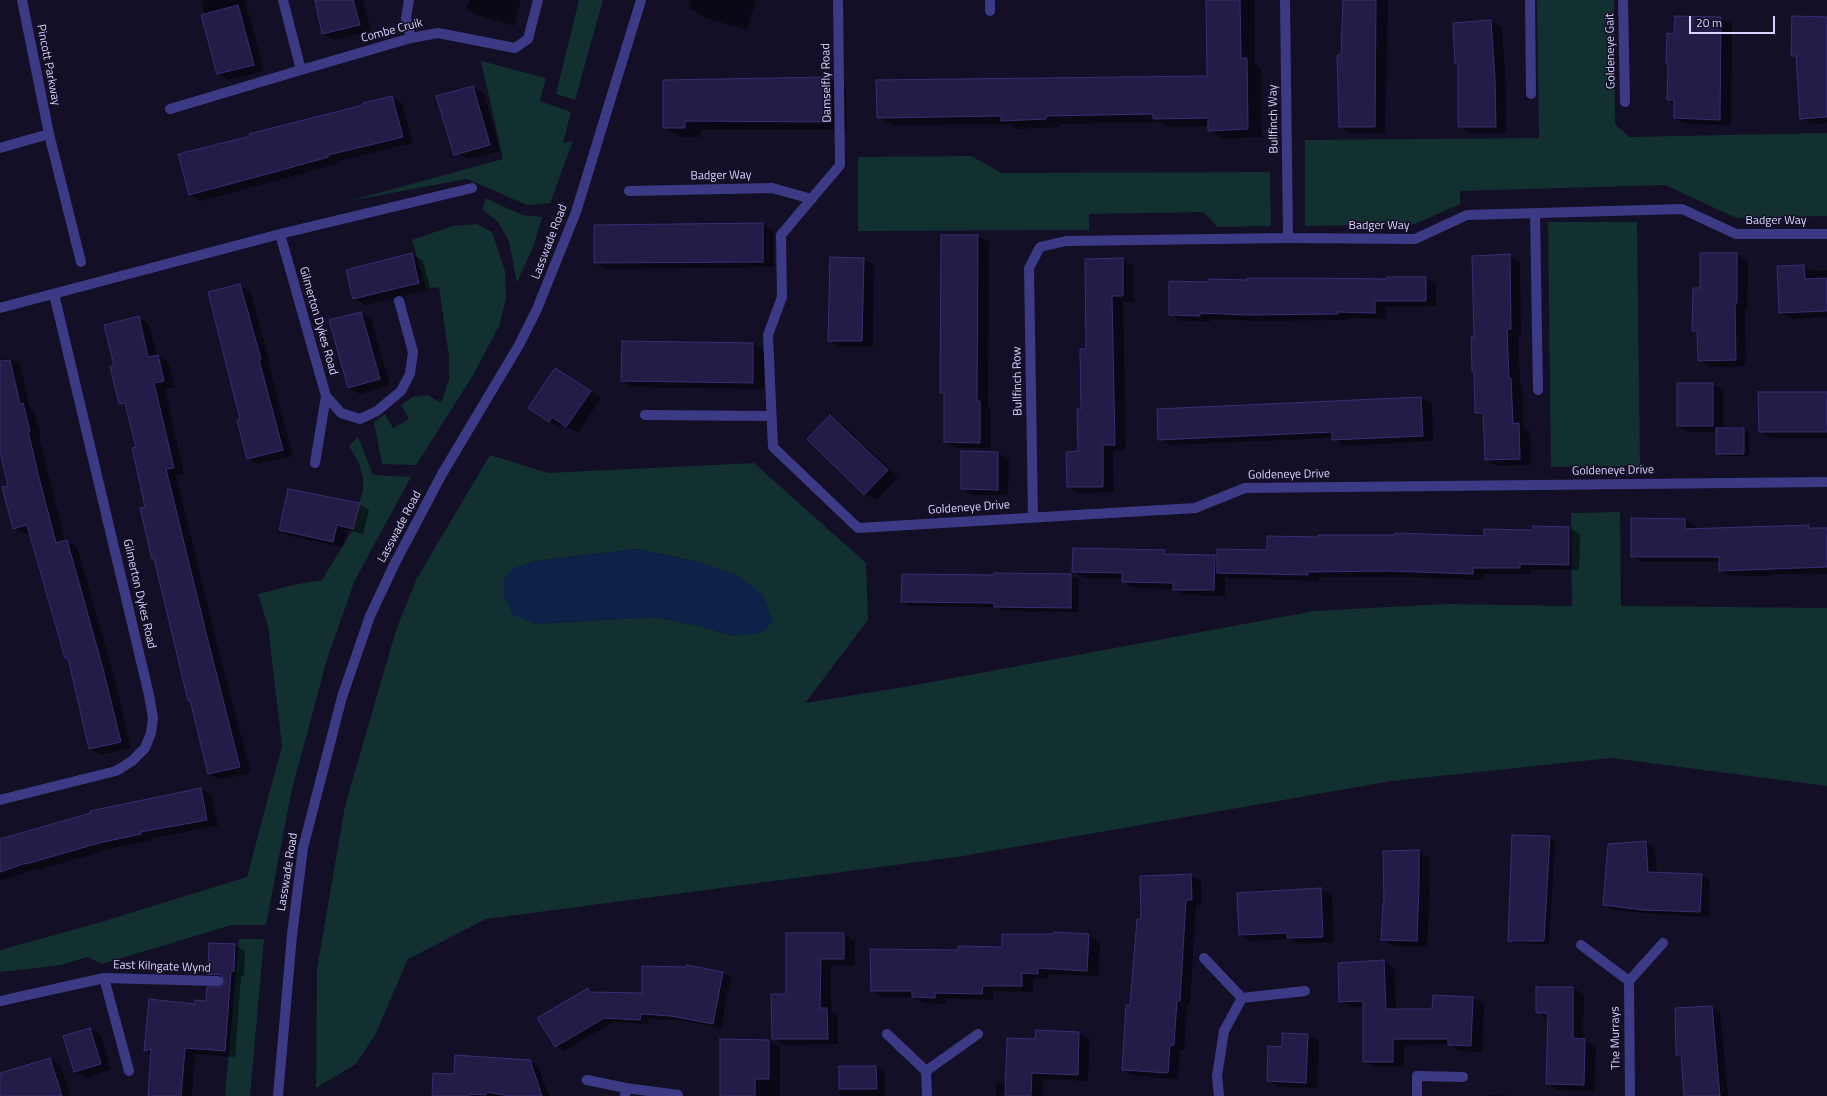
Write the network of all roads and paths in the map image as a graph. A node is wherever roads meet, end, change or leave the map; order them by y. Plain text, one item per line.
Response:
1 (22, 0) edge
2 (283, 0) edge
3 (409, 0) edge
4 (538, 0) edge
5 (641, 0) edge
6 (838, 0) edge
7 (990, 0) edge
8 (1285, 0) edge
9 (1530, 0) edge
10 (1623, 0) edge
11 (990, 11) dead end
12 (412, 38) junction
13 (301, 70) junction
14 (1531, 94) dead end
15 (1625, 102) dead end
16 (170, 109) dead end
17 (49, 134) junction
18 (0, 148) edge
19 (840, 165) joint
20 (472, 188) dead end
21 (629, 191) dead end
22 (812, 199) junction
23 (1535, 213) junction
24 (280, 234) junction
25 (1827, 234) edge
26 (1288, 238) junction
27 (1040, 248) joint
28 (81, 262) dead end
29 (54, 294) junction
30 (399, 301) dead end
31 (0, 308) edge
32 (1538, 390) dead end
33 (326, 396) junction
34 (645, 416) dead end
35 (772, 416) junction
36 (315, 463) dead end
37 (1827, 482) edge
38 (1033, 517) junction
39 (0, 800) edge
40 (1663, 943) dead end
41 (1581, 945) dead end
42 (1204, 958) dead end
43 (104, 978) junction
44 (218, 981) dead end
45 (1629, 981) junction
46 (1305, 991) dead end
47 (1242, 998) junction
48 (0, 1001) edge
49 (887, 1034) dead end
50 (978, 1034) dead end
51 (129, 1071) dead end
52 (926, 1071) junction
53 (1463, 1077) dead end
54 (588, 1080) dead end
55 (625, 1092) edge
56 (678, 1095) edge
57 (278, 1096) edge
58 (927, 1096) edge
59 (1219, 1096) edge
60 (1417, 1096) edge
61 (1630, 1096) edge

1 - 17 street, Pincott Parkway
2 - 13 street
3 - 12 street
4 - 12 street, Combe Cruik
5 - 57 street, Lasswade Road
6 - 19 street, Damselfly Road
7 - 11 street
8 - 26 street, Bullfinch Way
9 - 14 street
10 - 15 street, Goldeneye Gait
12 - 13 street, Combe Cruik
13 - 16 street, Combe Cruik
17 - 18 street
17 - 28 street, Pincott Parkway
19 - 22 street, Goldeneye Drive
20 - 24 street
21 - 22 street, Badger Way
22 - 35 street, Goldeneye Drive
23 - 25 street, Badger Way
23 - 26 street, Badger Way
23 - 32 street
24 - 29 street
24 - 33 street, Gilmerton Dykes Road
26 - 27 street, Badger Way
27 - 38 street, Bullfinch Row
29 - 31 street
29 - 39 street, Gilmerton Dykes Road
30 - 33 street, Gilmerton Dykes Road
33 - 36 street
34 - 35 street
35 - 38 street, Goldeneye Drive
37 - 38 street, Goldeneye Drive
40 - 45 street
41 - 45 street
42 - 47 street
43 - 44 street, East Kilngate Wynd
43 - 48 street, East Kilngate Wynd
43 - 51 street, East Kilngate Wynd
45 - 61 street, The Murrays
46 - 47 street
47 - 59 street
49 - 52 street
50 - 52 street
52 - 58 street
53 - 60 street
54 - 55 street
55 - 56 street

